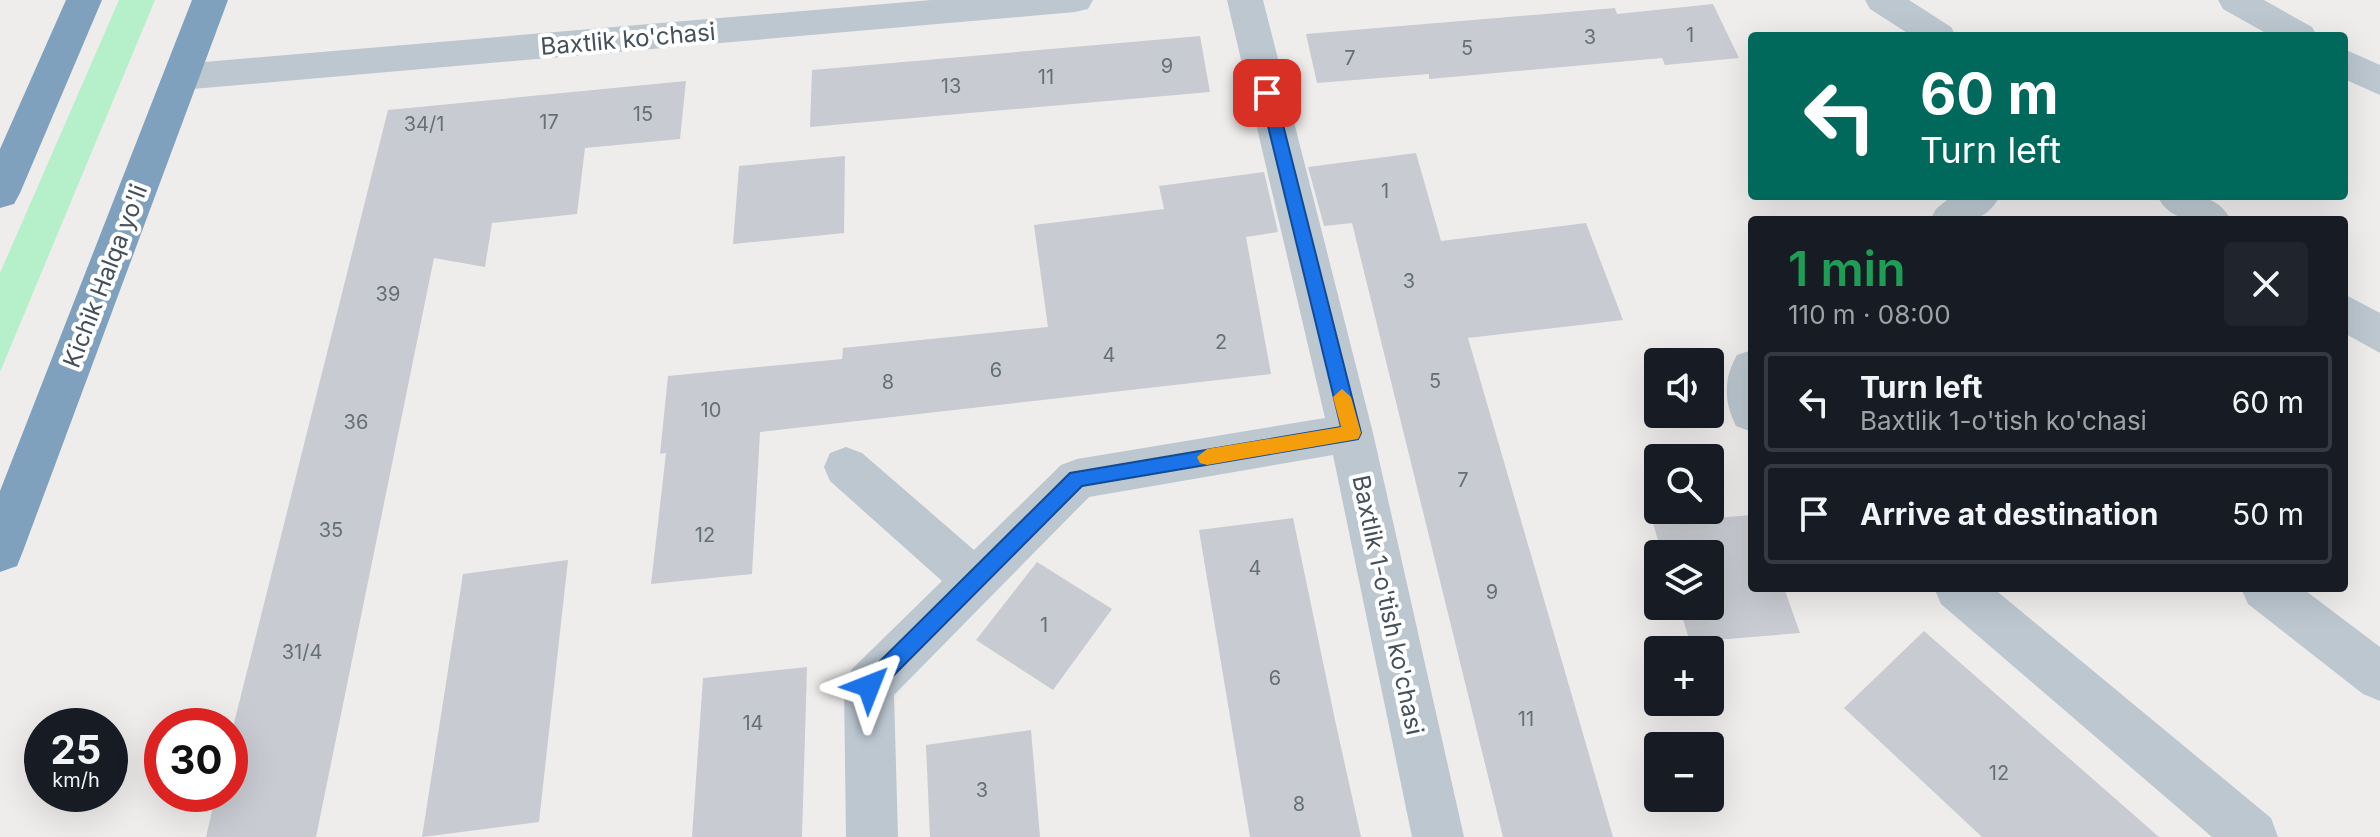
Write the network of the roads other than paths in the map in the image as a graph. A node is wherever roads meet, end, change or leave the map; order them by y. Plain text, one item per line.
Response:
1 (84, 0) edge
2 (210, 0) edge
3 (1075, 0) edge
4 (1245, 0) edge
5 (1883, 0) edge
6 (2236, 0) edge
7 (1932, 32) edge
8 (2292, 32) edge
9 (2348, 64) edge
10 (181, 77) junction
11 (2380, 82) edge
12 (0, 193) edge
13 (1975, 200) edge
14 (2183, 200) edge
15 (1955, 216) edge
16 (2205, 216) edge
17 (2348, 314) edge
18 (2380, 336) edge
19 (1351, 433) junction
20 (846, 467) dead end
21 (0, 551) edge
22 (975, 580) junction
23 (1963, 592) edge
24 (2270, 592) edge
25 (2380, 677) edge
26 (872, 837) edge
27 (1438, 837) edge
28 (2252, 837) edge

1 - 12 highway
2 - 10 highway, Kichik Halqa yo'li
3 - 10 street, Baxtlik ko'chasi
4 - 19 street, Baxtlik 1-o'tish ko'chasi
5 - 7 street
6 - 8 street
9 - 11 street
10 - 21 highway, Kichik Halqa yo'li
13 - 15 street
14 - 16 street
17 - 18 street
19 - 22 street
19 - 27 street, Baxtlik 1-o'tish ko'chasi
20 - 22 street
22 - 26 street
23 - 28 street
24 - 25 street

